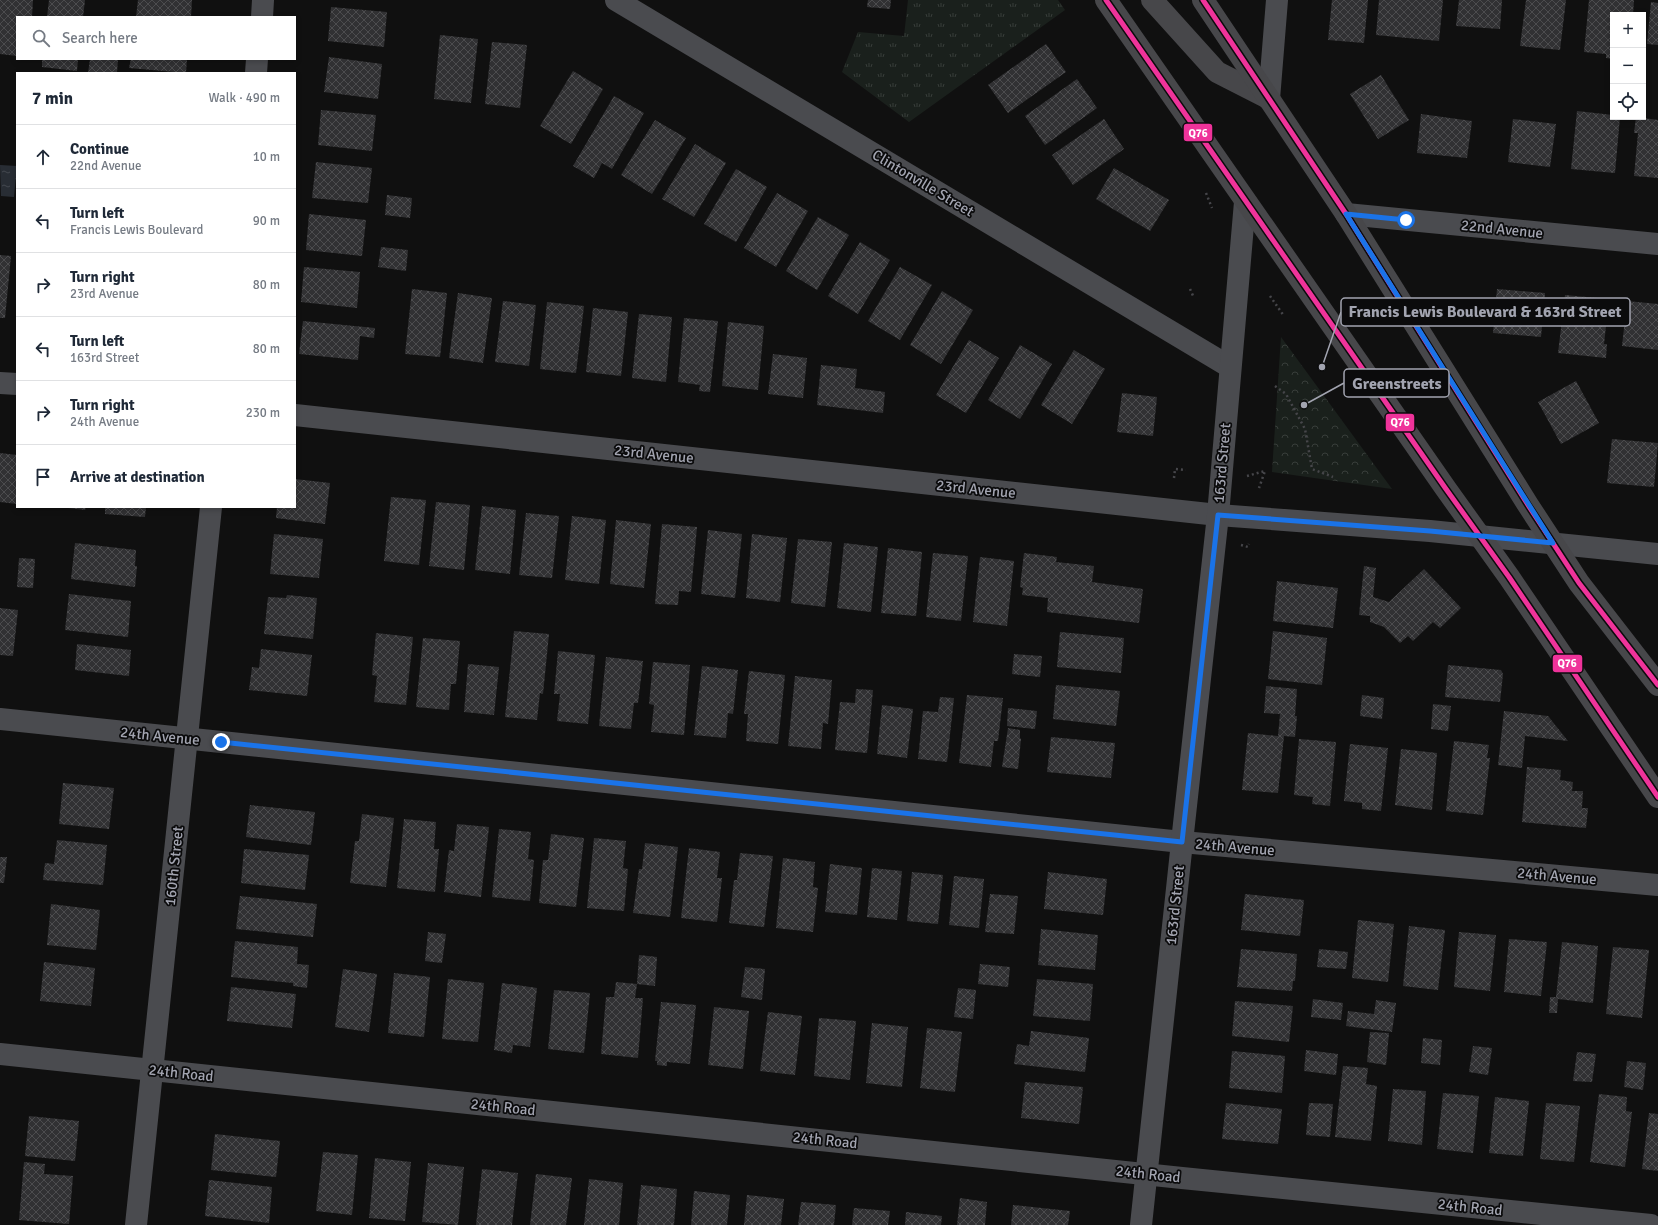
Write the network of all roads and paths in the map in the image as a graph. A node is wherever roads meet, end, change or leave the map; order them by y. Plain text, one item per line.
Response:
1 (263, 0) edge
2 (616, 0) edge
3 (1106, 0) edge
4 (1152, 0) edge
5 (1203, 0) edge
6 (1277, 0) edge
7 (262, 16) edge
8 (257, 60) edge
9 (256, 72) edge
10 (1269, 99) junction
11 (1206, 193) dead end
12 (1245, 202) junction
13 (1212, 208) dead end
14 (1346, 214) junction
15 (1658, 244) edge
16 (1190, 289) dead end
17 (1270, 296) dead end
18 (1194, 298) dead end
19 (1284, 316) dead end
20 (1230, 367) junction
21 (0, 383) edge
22 (16, 384) edge
23 (1275, 386) dead end
24 (296, 415) edge
25 (1186, 470) dead end
26 (1247, 476) dead end
27 (1333, 477) dead end
28 (1174, 478) dead end
29 (1259, 488) dead end
30 (211, 508) edge
31 (1218, 515) junction
32 (1480, 536) junction
33 (1553, 543) junction
34 (1658, 554) edge
35 (1658, 685) edge
36 (0, 719) edge
37 (187, 739) junction
38 (1658, 797) edge
39 (1182, 842) junction
40 (1658, 885) edge
41 (0, 1054) edge
42 (152, 1070) junction
43 (1147, 1174) junction
44 (136, 1225) edge
45 (1142, 1225) edge
46 (1651, 1225) edge

1 - 7 street
2 - 20 street, Clintonville Street
3 - 12 main road
4 - 10 main road
5 - 10 main road
6 - 10 street
8 - 9 street
10 - 14 main road
11 - 13 path
12 - 20 street, 163rd Street
12 - 32 main road
14 - 15 street, 22nd Avenue
14 - 33 main road
16 - 18 path
17 - 19 path
20 - 31 street, 163rd Street
21 - 22 street
23 - 27 path
24 - 31 street, 23rd Avenue
25 - 28 path
26 - 29 path
30 - 37 street, 160th Street
31 - 32 street, 23rd Avenue
31 - 39 street, 163rd Street
32 - 33 street, 23rd Avenue
32 - 38 main road
33 - 34 street, 23rd Avenue
33 - 35 main road
36 - 37 street, 24th Avenue
37 - 39 street, 24th Avenue
37 - 42 street, 160th Street
39 - 40 street, 24th Avenue
39 - 43 street, 163rd Street
41 - 42 street, 24th Road
42 - 43 street, 24th Road
42 - 44 street, 160th Street
43 - 45 street, 163rd Street
43 - 46 street, 24th Road

